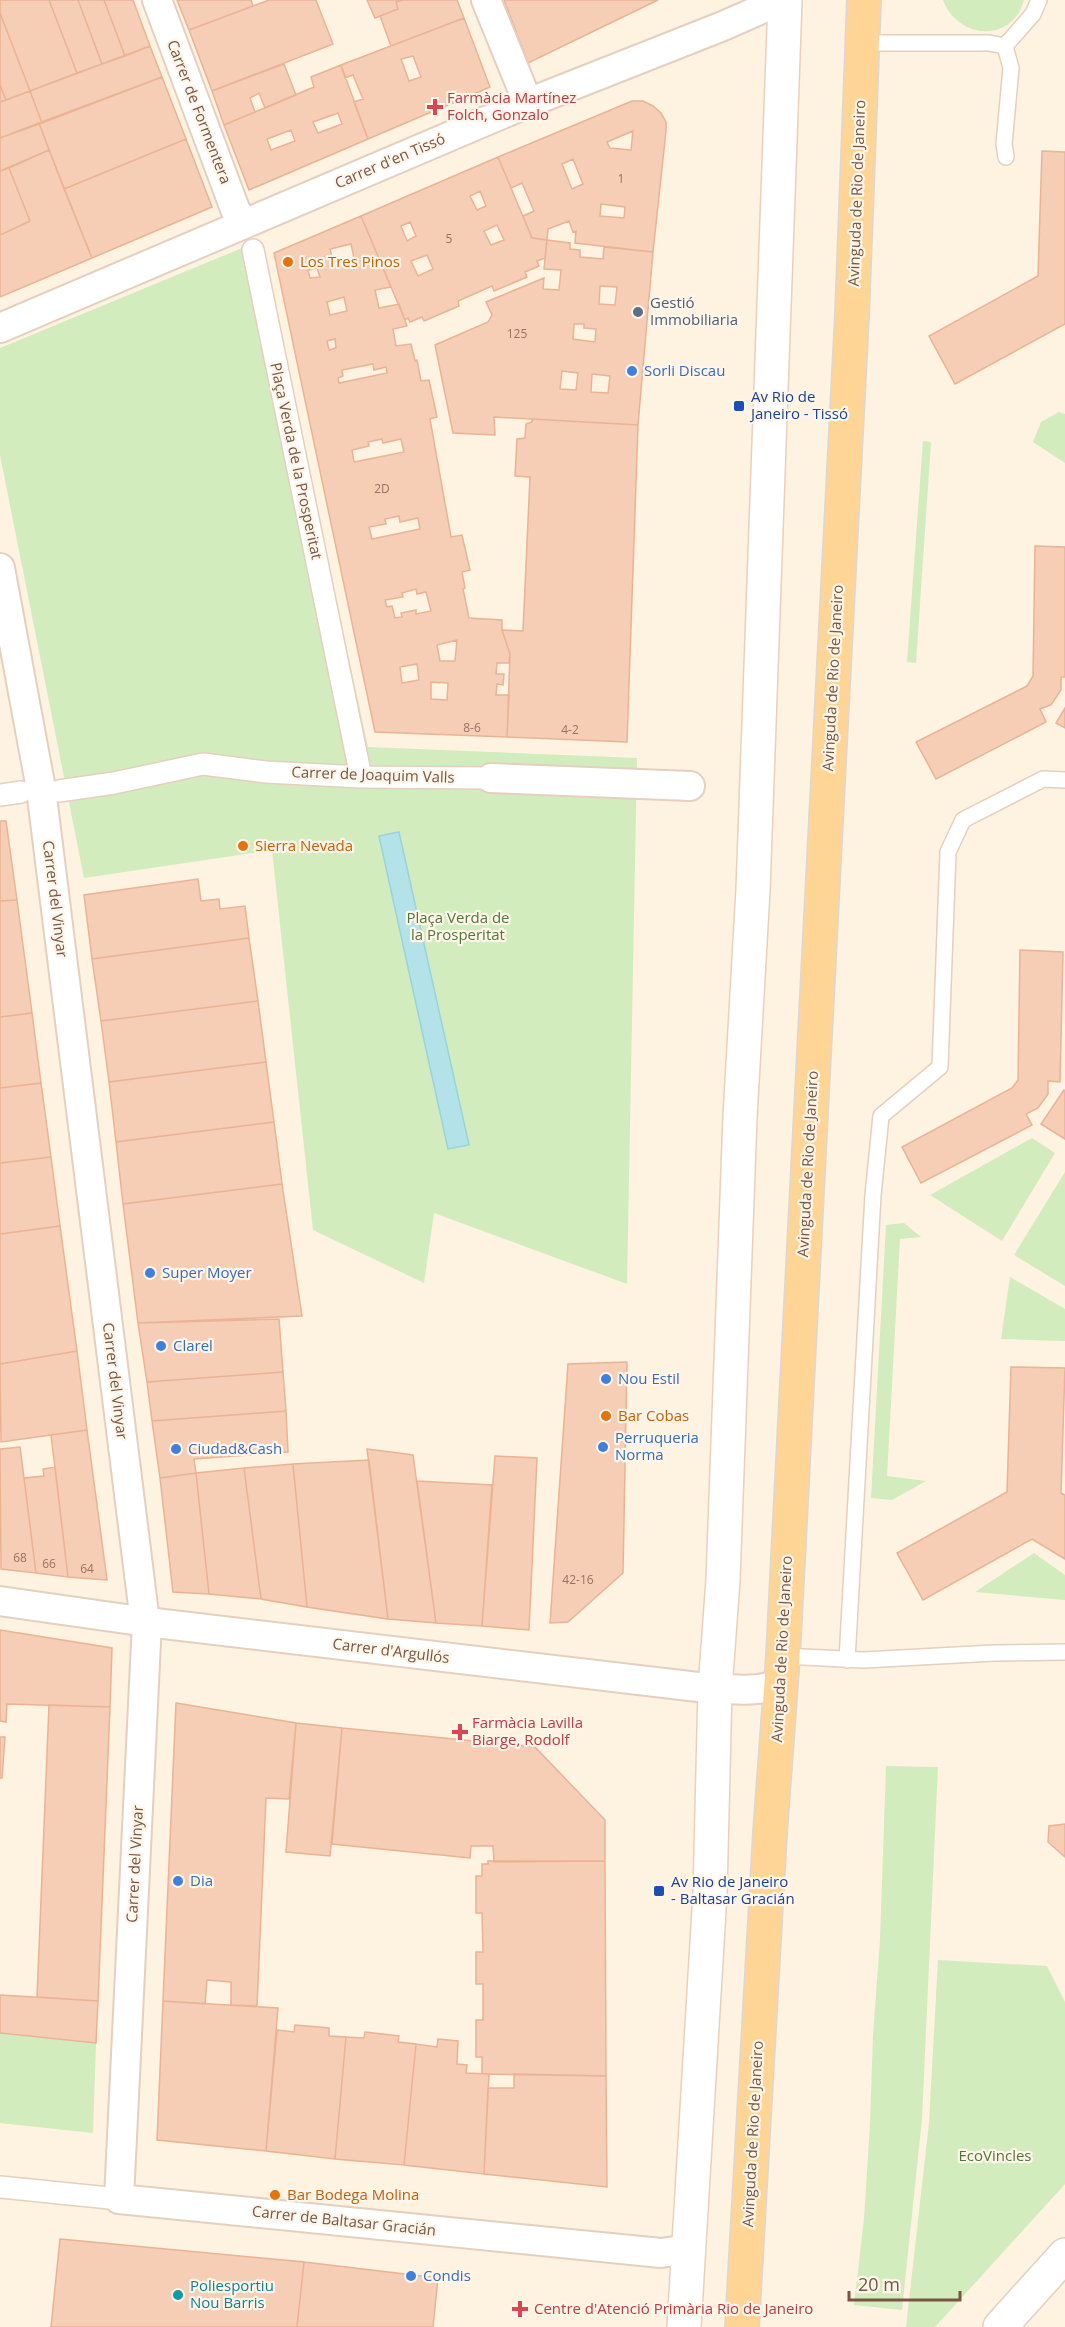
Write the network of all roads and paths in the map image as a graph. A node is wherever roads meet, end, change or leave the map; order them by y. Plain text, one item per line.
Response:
1 (157, 0) edge
2 (486, 0) edge
3 (783, 0) edge
4 (1039, 0) edge
5 (866, 20) edge
6 (1005, 46) junction
7 (528, 103) junction
8 (1006, 157) dead end
9 (243, 224) junction
10 (252, 250) dead end
11 (0, 328) edge
12 (0, 568) edge
13 (361, 777) junction
14 (490, 778) joint
15 (1065, 780) edge
16 (690, 786) dead end
17 (59, 791) dead end
18 (0, 1601) edge
19 (147, 1622) junction
20 (1065, 1652) edge
21 (847, 1660) junction
22 (782, 1669) junction
23 (715, 1689) junction
24 (0, 2187) edge
25 (119, 2199) junction
26 (688, 2246) junction
27 (1065, 2255) edge
28 (684, 2327) edge
29 (742, 2327) edge
30 (1000, 2327) edge

1 - 9 street, Carrer de Formentera
2 - 7 street
3 - 7 street, Carrer d'en Tissó
3 - 23 main road
4 - 6 lane
5 - 6 lane
5 - 22 main road, Avinguda de Rio de Janeiro
6 - 8 lane
7 - 9 street, Carrer d'en Tissó
9 - 11 street, Carrer d'en Tissó
10 - 13 street, Plaça Verda de la Prosperitat
12 - 19 street, Carrer del Vinyar
13 - 14 street, Carrer de Joaquim Valls
13 - 17 street, Carrer de Joaquim Valls
14 - 16 street, Carrer de Joaquim Valls
15 - 21 lane
18 - 19 street, Carrer d'Argullós
19 - 23 street, Carrer d'Argullós
19 - 25 street, Carrer del Vinyar
20 - 21 lane
21 - 22 lane
22 - 23 street, Carrer d'Argullós
22 - 29 main road, Avinguda de Rio de Janeiro
23 - 26 main road
24 - 25 street, Carrer de Baltasar Gracián
25 - 26 street, Carrer de Baltasar Gracián
26 - 28 main road
27 - 30 main road

